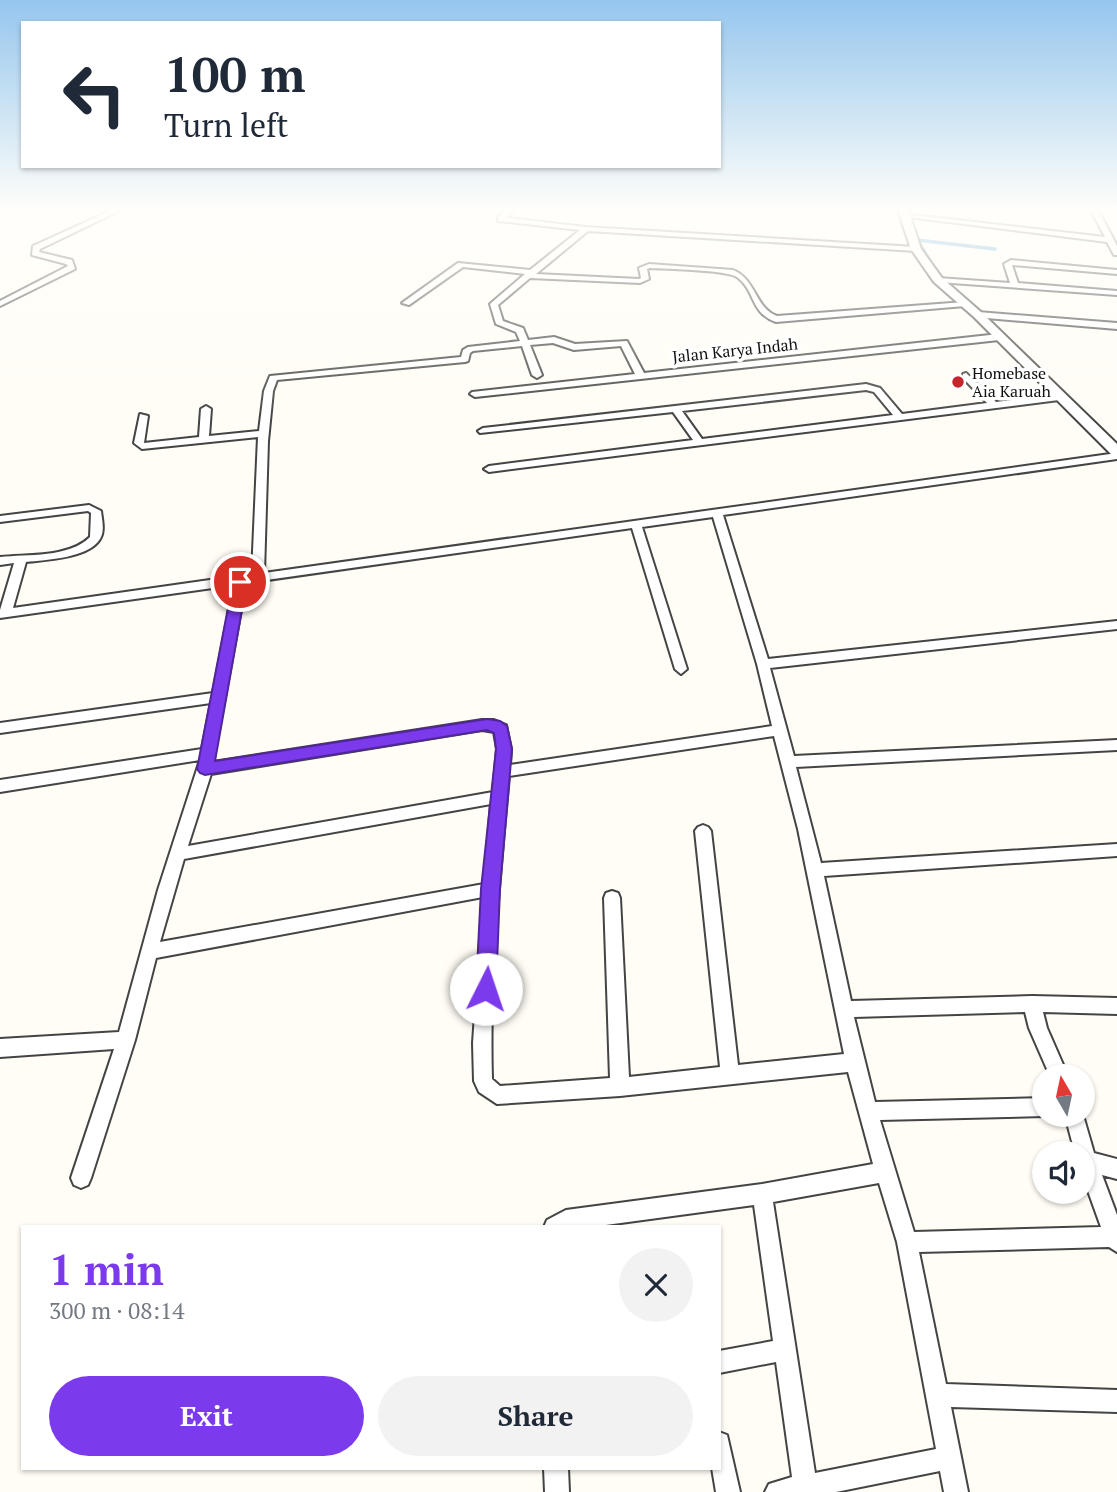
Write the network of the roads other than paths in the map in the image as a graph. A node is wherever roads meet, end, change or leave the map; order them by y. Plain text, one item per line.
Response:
1 (47, 280) edge
2 (440, 280) edge
3 (523, 280) edge
4 (620, 280) edge
5 (643, 280) edge
6 (744, 280) edge
7 (938, 280) joint
8 (1013, 280) edge
9 (1065, 280) edge
10 (1015, 287) junction
11 (1068, 290) junction
12 (1117, 293) edge
13 (406, 303) dead end
14 (0, 304) edge
15 (965, 304) junction
16 (978, 315) junction
17 (1117, 326) edge
18 (999, 337) junction
19 (526, 342) junction
20 (537, 374) dead end
21 (966, 376) dead end
22 (640, 377) junction
23 (475, 394) dead end
24 (1059, 397) junction
25 (993, 404) junction
26 (206, 409) dead end
27 (676, 409) junction
28 (898, 415) junction
29 (143, 416) dead end
30 (483, 431) dead end
31 (264, 433) junction
32 (204, 439) junction
33 (698, 441) junction
34 (1117, 454) edge
35 (489, 469) dead end
36 (717, 513) junction
37 (0, 519) edge
38 (636, 524) junction
39 (21, 558) junction
40 (0, 561) edge
41 (258, 578) junction
42 (240, 582) junction
43 (3, 614) edge
44 (1117, 625) edge
45 (763, 664) junction
46 (681, 669) dead end
47 (218, 697) junction
48 (0, 728) edge
49 (779, 730) junction
50 (1117, 746) edge
51 (208, 753) junction
52 (788, 762) junction
53 (205, 769) junction
54 (501, 772) junction
55 (0, 786) edge
56 (499, 797) junction
57 (703, 831) dead end
58 (1117, 850) edge
59 (178, 853) junction
60 (815, 870) junction
61 (491, 889) junction
62 (612, 898) dead end
63 (151, 951) junction
64 (1032, 1004) junction
65 (1117, 1006) edge
66 (845, 1009) junction
67 (126, 1040) junction
68 (0, 1048) edge
69 (855, 1062) junction
70 (1054, 1064) edge
71 (730, 1075) junction
72 (620, 1087) junction
73 (1032, 1107) edge
74 (871, 1111) junction
75 (1095, 1163) edge
76 (1117, 1169) edge
77 (885, 1172) junction
78 (81, 1178) dead end
79 (1095, 1183) edge
80 (762, 1194) junction
81 (557, 1225) edge
82 (1116, 1239) edge
83 (908, 1242) junction
84 (786, 1349) junction
85 (721, 1362) edge
86 (936, 1395) junction
87 (1117, 1401) edge
88 (721, 1454) edge
89 (948, 1458) junction
90 (556, 1470) edge
91 (805, 1484) junction
92 (557, 1492) edge
93 (728, 1492) edge
94 (777, 1492) edge
95 (956, 1492) edge

1 - 14 street
2 - 13 street
3 - 19 street
4 - 5 street
6 - 15 street
7 - 10 street
7 - 15 street
8 - 10 street
9 - 11 street
10 - 11 street
11 - 12 street
15 - 16 street
16 - 17 street
16 - 18 street
18 - 22 street, Jalan Karya Indah
18 - 24 street
19 - 20 street
19 - 22 street
19 - 31 street
21 - 25 street
22 - 23 street, Jalan Karya Indah
24 - 25 street
24 - 34 street
25 - 28 street
26 - 32 street
27 - 28 street
27 - 30 street
27 - 33 street
28 - 33 street
29 - 32 street
31 - 32 street
31 - 41 street
33 - 35 street
34 - 36 street
36 - 38 street
36 - 45 street
37 - 39 street
38 - 41 street
38 - 46 street
39 - 40 street
39 - 43 street
41 - 42 street
42 - 43 street
42 - 47 street
44 - 45 street
45 - 49 street
47 - 48 street
47 - 51 street
49 - 52 street
49 - 54 street
50 - 52 street
51 - 53 street
51 - 55 street
52 - 60 street
53 - 54 street
53 - 59 street
54 - 56 street
56 - 59 street
56 - 61 street
57 - 71 street
58 - 60 street
59 - 63 street
60 - 66 street
61 - 63 street
61 - 72 street
62 - 72 street
63 - 67 street
64 - 65 street
64 - 66 street
64 - 70 street
66 - 69 street
67 - 68 street
67 - 78 street
69 - 71 street
69 - 74 street
71 - 72 street
73 - 74 street
74 - 77 street
75 - 76 street
77 - 80 street
77 - 83 street
79 - 82 street
80 - 81 street
80 - 84 street
82 - 83 street
83 - 86 street
84 - 85 street
84 - 91 street
86 - 87 street
86 - 89 street
88 - 93 street
89 - 91 street
89 - 95 street
90 - 92 street
91 - 94 street

